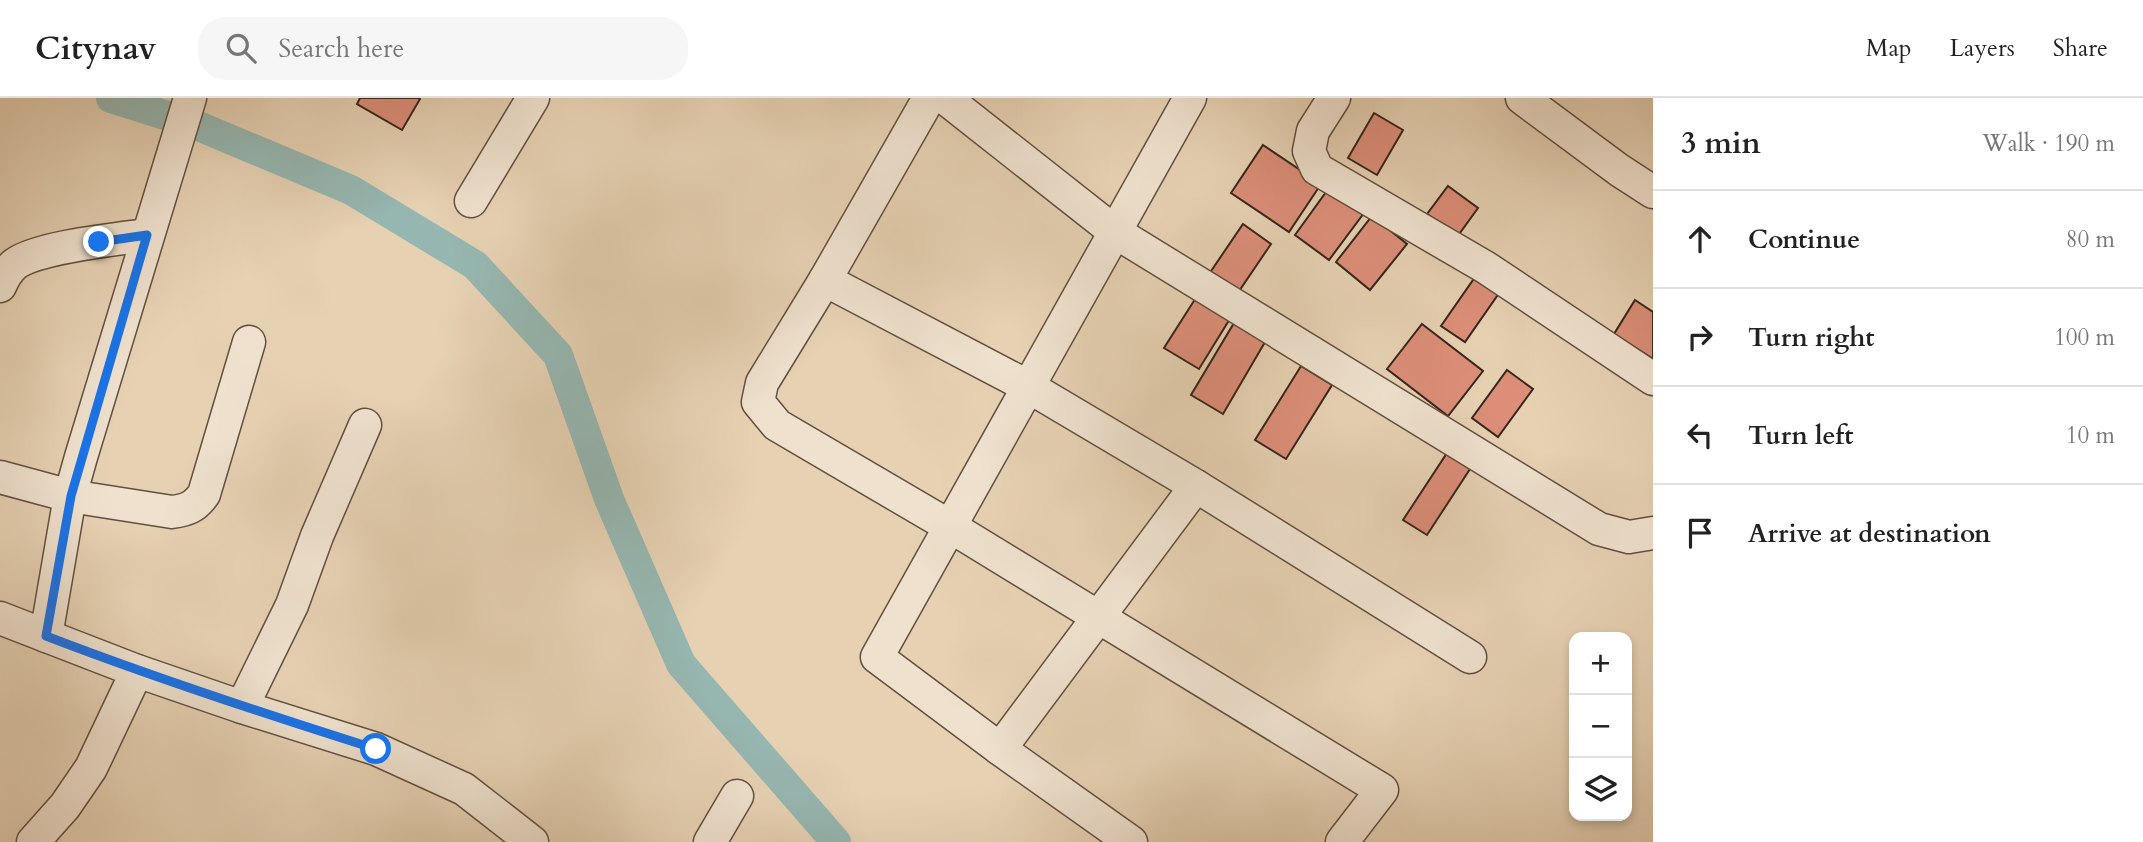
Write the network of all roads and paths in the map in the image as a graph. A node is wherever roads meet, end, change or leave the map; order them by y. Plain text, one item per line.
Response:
1 (190, 98) edge
2 (533, 98) edge
3 (929, 98) edge
4 (945, 98) edge
5 (1190, 98) edge
6 (1334, 98) edge
7 (1521, 98) edge
8 (1653, 192) edge
9 (471, 201) dead end
10 (1115, 232) junction
11 (147, 235) junction
12 (825, 280) junction
13 (0, 286) edge
14 (249, 342) dead end
15 (1653, 379) edge
16 (1029, 387) junction
17 (365, 425) dead end
18 (0, 477) edge
19 (1196, 486) junction
20 (71, 496) junction
21 (951, 527) junction
22 (1653, 533) edge
23 (1097, 617) junction
24 (0, 618) edge
25 (46, 636) junction
26 (1471, 657) dead end
27 (136, 671) junction
28 (242, 707) junction
29 (1000, 749) junction
30 (737, 796) dead end
31 (33, 842) edge
32 (532, 842) edge
33 (710, 842) edge
34 (1131, 842) edge
35 (1342, 842) edge

1 - 11 street
2 - 9 street
3 - 12 street
4 - 10 street
5 - 10 street
6 - 15 street
7 - 8 street
10 - 16 street
10 - 22 street
11 - 13 street
11 - 20 street
12 - 16 street
12 - 21 street
14 - 20 street
16 - 19 street
16 - 21 street
17 - 28 street
18 - 20 street
19 - 23 street
19 - 26 street
20 - 25 street
21 - 23 street
21 - 29 street
23 - 29 street
23 - 35 street
24 - 25 street
25 - 27 street
27 - 28 street
27 - 31 street
28 - 32 street
29 - 34 street
30 - 33 street

